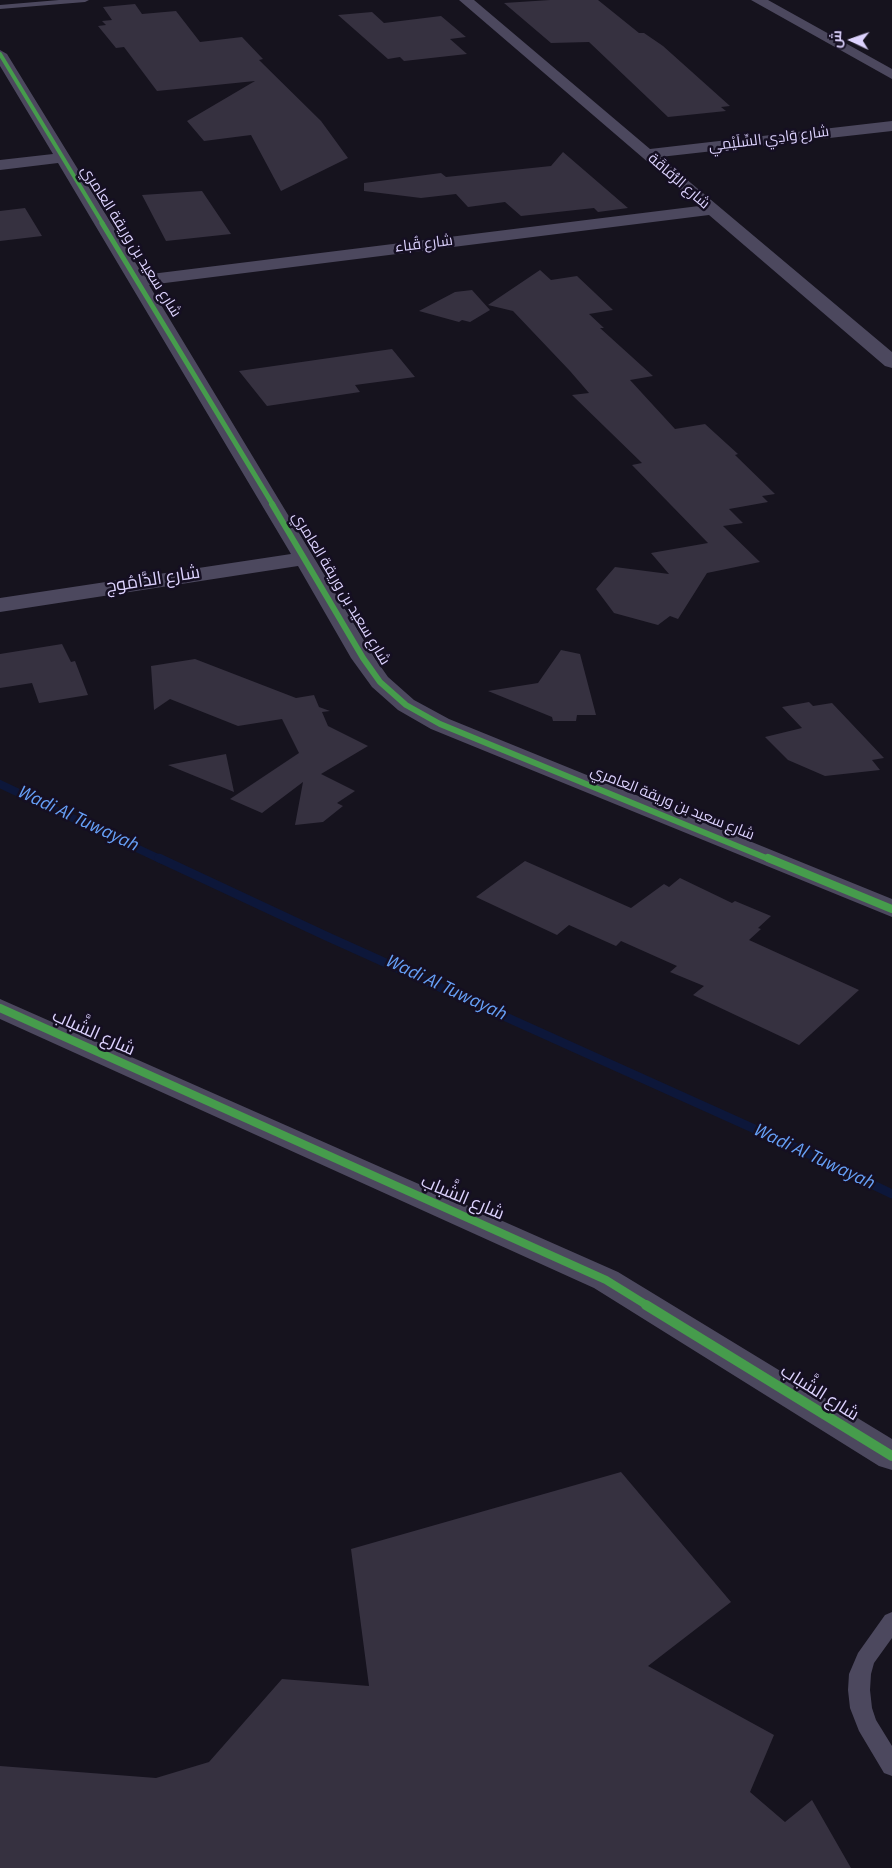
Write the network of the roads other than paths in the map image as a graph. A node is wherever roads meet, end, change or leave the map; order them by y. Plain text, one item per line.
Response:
1 (85, 0) edge
2 (466, 0) edge
3 (758, 0) edge
4 (39, 1) edge
5 (0, 7) edge
6 (0, 54) edge
7 (892, 75) edge
8 (892, 126) edge
9 (646, 154) junction
10 (62, 158) junction
11 (0, 165) edge
12 (710, 210) junction
13 (138, 281) junction
14 (892, 362) edge
15 (306, 558) junction
16 (0, 605) edge
17 (892, 909) edge
18 (0, 1008) edge
19 (892, 1456) edge
20 (892, 1621) edge
21 (892, 1766) edge

1 - 4 lane
2 - 9 street, شارع الرُّفَاقَة
3 - 7 street
4 - 5 lane
6 - 10 street, شارع سعيد بن وريقة العامري
8 - 9 street, شارع وَادِي السِّلَيْمِي
9 - 12 street, شارع الرُّفَاقَة
10 - 11 street
10 - 13 street, شارع سعيد بن وريقة العامري
12 - 13 street, شارع قُباء
12 - 14 street, شارع الرُّفَاقَة
13 - 15 street, شارع سعيد بن وريقة العامري
15 - 16 street, شارع الدَّامُوج
15 - 17 street, شارع سعيد بن وريقة العامري
18 - 19 street, شارع الشَّباب
20 - 21 lane

